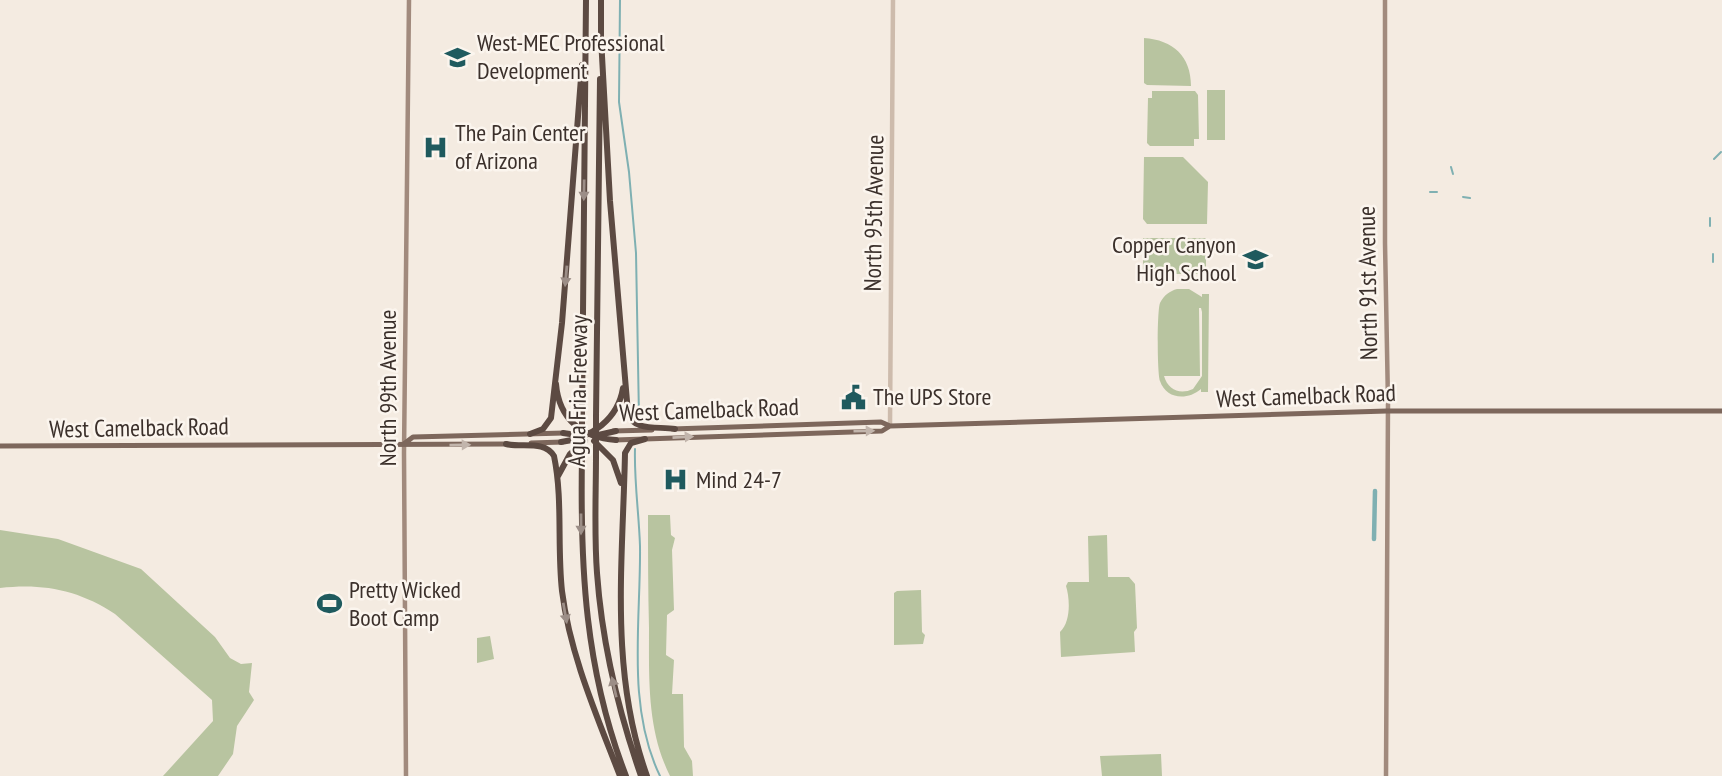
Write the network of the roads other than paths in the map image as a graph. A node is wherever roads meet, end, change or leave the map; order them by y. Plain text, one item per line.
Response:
1 (409, 0) edge
2 (586, 0) edge
3 (601, 0) edge
4 (893, 0) edge
5 (1385, 0) edge
6 (585, 38) junction
7 (601, 38) junction
8 (624, 376) junction
9 (555, 379) junction
10 (1387, 411) junction
11 (1722, 411) edge
12 (766, 426) junction
13 (890, 426) junction
14 (675, 429) junction
15 (616, 431) joint
16 (563, 433) joint
17 (805, 433) junction
18 (530, 434) junction
19 (705, 436) junction
20 (589, 437) junction
21 (645, 439) junction
22 (617, 440) joint
23 (561, 442) joint
24 (404, 443) junction
25 (506, 444) junction
26 (0, 446) edge
27 (556, 484) junction
28 (623, 489) junction
29 (405, 776) edge
30 (620, 776) edge
31 (626, 776) edge
32 (641, 776) edge
33 (647, 776) edge
34 (1386, 776) edge

1 - 24 main road, North 99th Avenue
2 - 6 highway, Agua Fria Freeway
3 - 7 highway, Agua Fria Freeway
4 - 13 street, North 95th Avenue
5 - 10 main road, North 91st Avenue
6 -> 9 highway
6 -> 31 highway, Agua Fria Freeway, bridge
7 - 8 highway
32 -> 7 highway, Agua Fria Freeway, bridge
8 - 14 highway
8 - 20 highway
9 - 18 highway
9 - 20 highway
10 - 11 main road, West Camelback Road
10 - 13 main road, West Camelback Road
10 - 34 main road, North 91st Avenue
12 - 13 main road, West Camelback Road
12 - 14 main road, West Camelback Road
12 - 17 main road
12 - 19 main road
17 -> 13 main road, West Camelback Road
14 - 15 main road, West Camelback Road
15 - 20 highway
16 - 18 main road, West Camelback Road
16 - 20 highway
17 - 19 main road, West Camelback Road
18 - 24 main road, West Camelback Road
21 -> 19 main road, West Camelback Road
20 - 22 highway
20 - 23 highway
20 - 27 highway
20 - 28 highway
21 - 22 main road, West Camelback Road
21 - 28 highway
23 - 25 main road, West Camelback Road
24 -> 25 main road, West Camelback Road
24 - 26 main road, West Camelback Road
24 - 29 main road, North 99th Avenue
25 - 27 highway
27 -> 30 highway
28 - 33 highway

